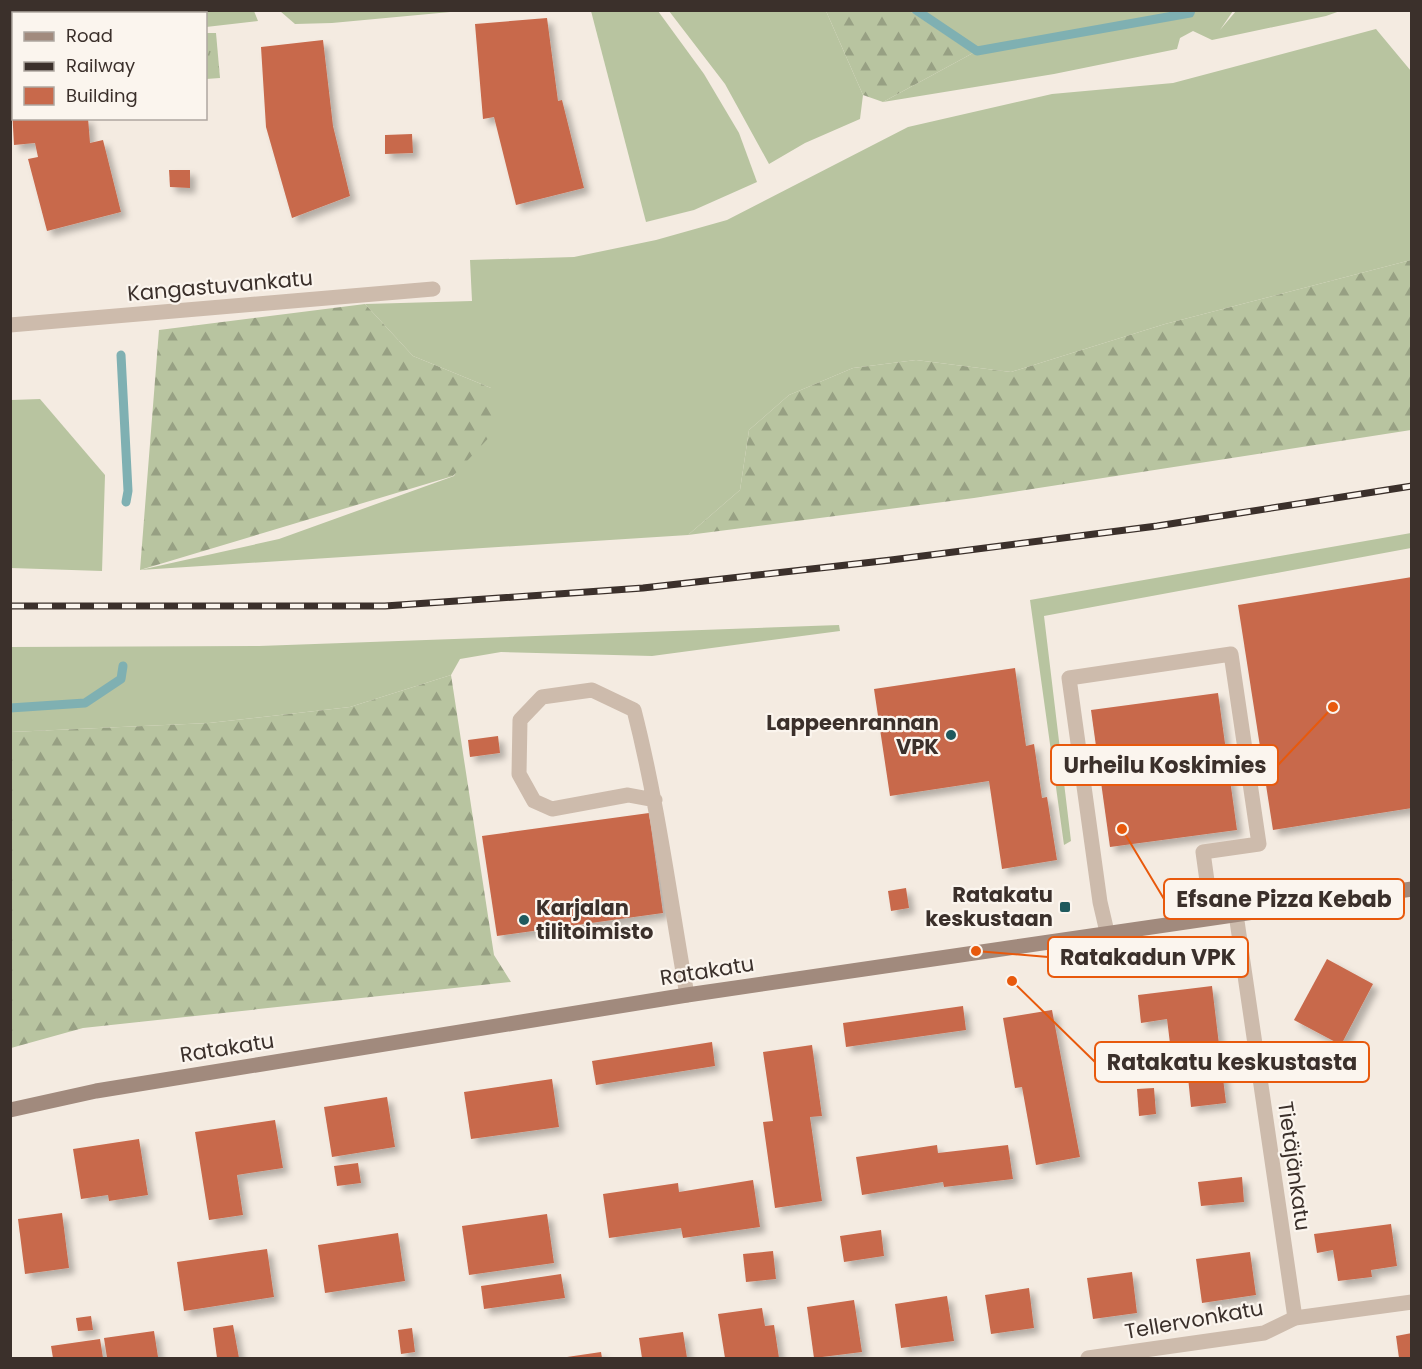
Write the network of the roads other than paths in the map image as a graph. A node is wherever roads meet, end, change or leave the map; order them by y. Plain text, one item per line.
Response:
1 (433, 289) dead end
2 (10, 325) edge
3 (655, 800) junction
4 (1412, 889) edge
5 (1236, 914) junction
6 (1212, 917) junction
7 (1107, 932) junction
8 (687, 995) junction
9 (10, 1110) edge
10 (1412, 1302) edge
11 (1295, 1318) junction
12 (1089, 1359) edge

1 - 2 street, Kangastuvankatu
3 - 3 street
3 - 8 street
4 - 5 main road, Ratakatu
5 - 6 main road, Ratakatu
5 - 11 street, Tietäjänkatu
6 - 7 main road, Ratakatu
6 - 7 street
7 - 8 main road, Ratakatu
8 - 9 main road, Ratakatu
10 - 11 street, Tellervonkatu
11 - 12 street, Tellervonkatu

